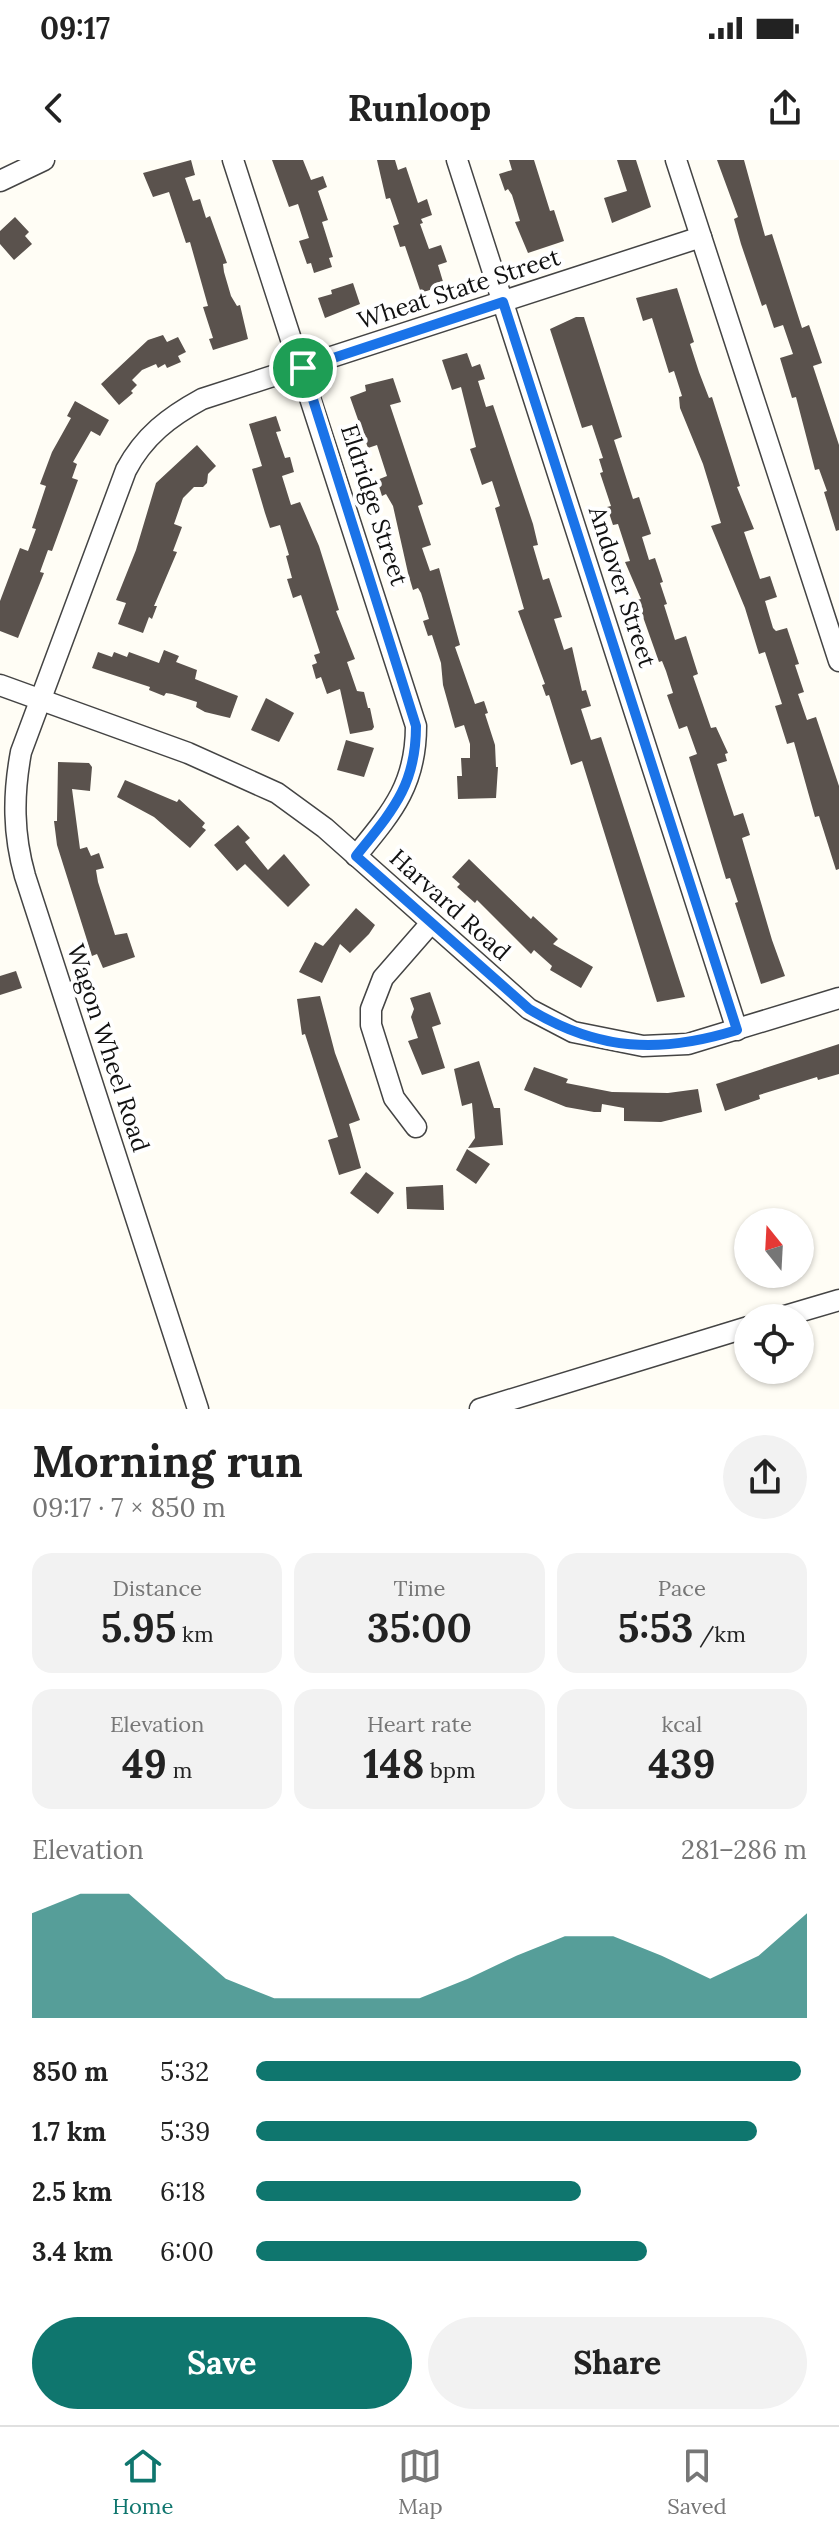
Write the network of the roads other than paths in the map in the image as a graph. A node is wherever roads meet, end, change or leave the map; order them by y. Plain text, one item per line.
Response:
1 (44, 160) edge
2 (233, 160) edge
3 (457, 160) edge
4 (676, 160) edge
5 (0, 181) edge
6 (701, 237) junction
7 (503, 302) junction
8 (303, 368) junction
9 (839, 661) edge
10 (0, 685) edge
11 (39, 698) junction
12 (356, 856) junction
13 (431, 923) junction
14 (839, 998) edge
15 (737, 1030) junction
16 (416, 1127) dead end
17 (839, 1300) edge
18 (814, 1307) edge
19 (734, 1331) edge
20 (198, 1409) edge
21 (480, 1409) edge

1 - 5 street
2 - 8 street, Eldridge Street
3 - 7 street, Andover Street
4 - 6 street
6 - 7 street, Wheat State Street
6 - 9 street
7 - 8 street, Wheat State Street
7 - 15 street, Andover Street
8 - 11 street, Wheat State Street
8 - 12 street, Eldridge Street
10 - 11 street, Harvard Road
11 - 12 street, Harvard Road
11 - 20 street, Wagon Wheel Road
12 - 13 street, Harvard Road
13 - 15 street, Harvard Road
13 - 16 street
14 - 15 street, Harvard Road
17 - 18 street
19 - 21 street

